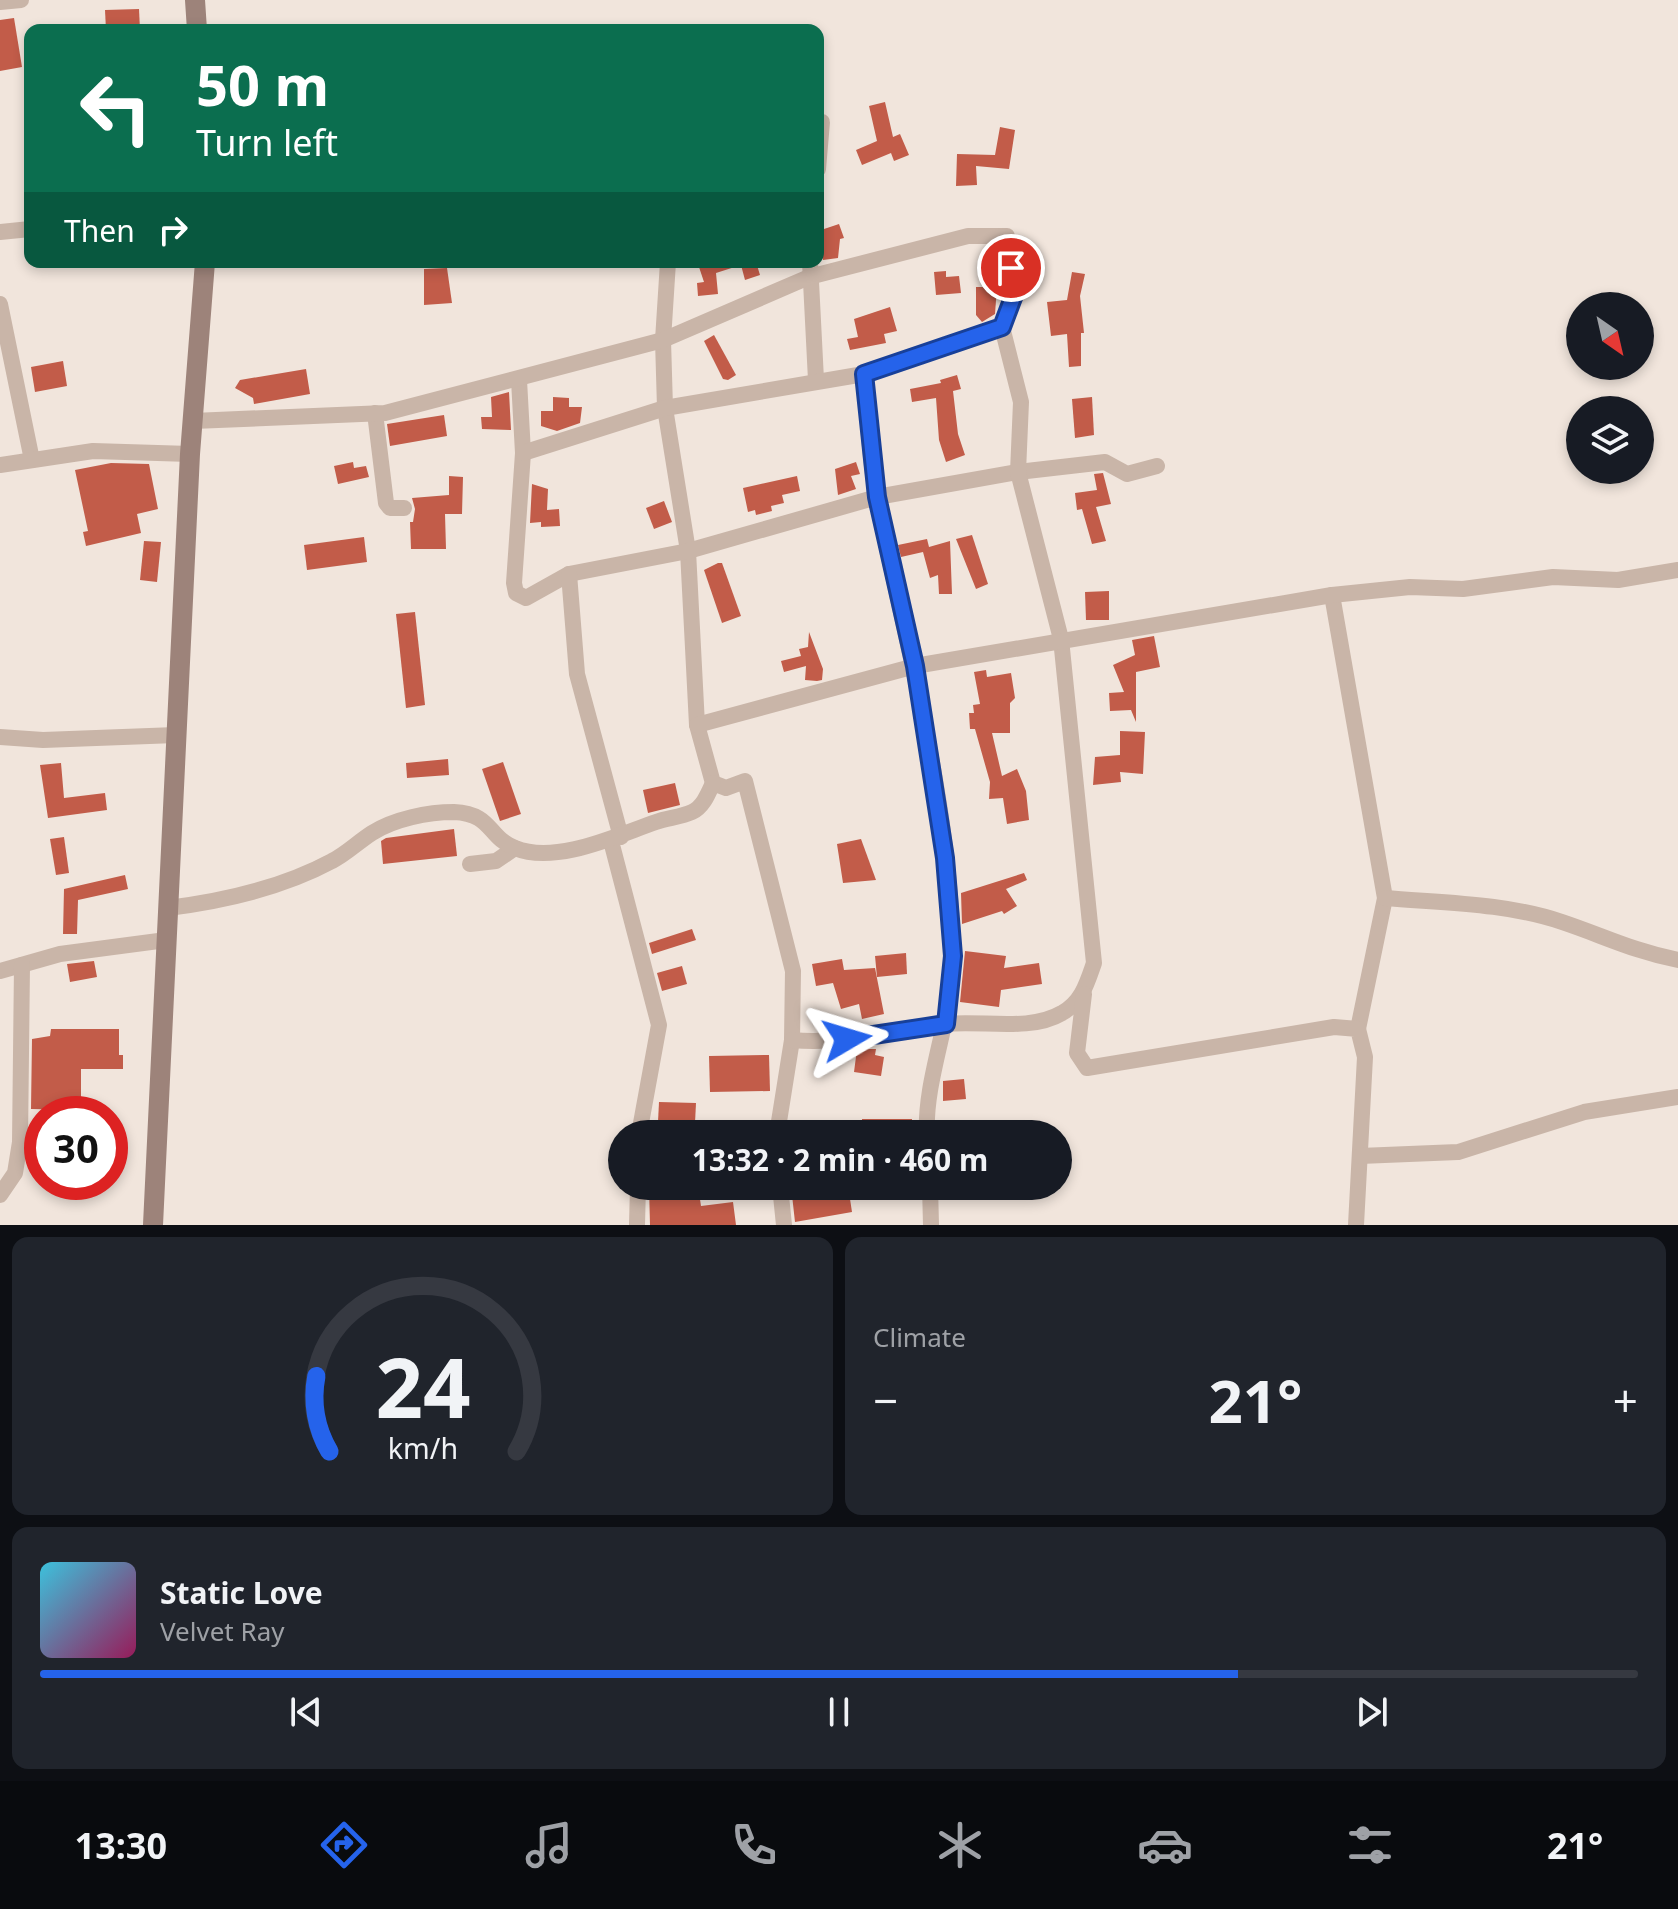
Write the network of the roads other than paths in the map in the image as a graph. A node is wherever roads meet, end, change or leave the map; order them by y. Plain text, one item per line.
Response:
1 (21, 0) edge
2 (195, 0) edge
3 (0, 2) edge
4 (197, 24) edge
5 (24, 230) edge
6 (0, 232) edge
7 (824, 267) edge
8 (205, 268) edge
9 (668, 268) edge
10 (810, 270) edge
11 (0, 304) edge
12 (1002, 327) junction
13 (663, 340) junction
14 (6, 348) edge
15 (864, 374) junction
16 (519, 380) junction
17 (816, 380) junction
18 (665, 408) junction
19 (375, 413) junction
20 (193, 421) junction
21 (523, 453) junction
22 (190, 454) junction
23 (32, 460) junction
24 (0, 465) edge
25 (1157, 466) dead end
26 (1018, 472) junction
27 (877, 497) junction
28 (404, 508) dead end
29 (688, 551) junction
30 (1678, 570) edge
31 (569, 574) junction
32 (1332, 595) junction
33 (1061, 639) junction
34 (915, 666) junction
35 (697, 725) junction
36 (176, 735) junction
37 (0, 737) edge
38 (719, 786) junction
39 (616, 839) junction
40 (515, 848) junction
41 (470, 864) dead end
42 (1385, 898) junction
43 (168, 908) junction
44 (166, 940) junction
45 (1678, 960) edge
46 (22, 965) junction
47 (0, 971) edge
48 (1084, 994) junction
49 (946, 1024) junction
50 (1358, 1029) junction
51 (792, 1040) junction
52 (1678, 1097) edge
53 (642, 1120) edge
54 (779, 1120) edge
55 (929, 1120) edge
56 (1360, 1156) junction
57 (0, 1195) edge
58 (638, 1200) edge
59 (781, 1200) edge
60 (930, 1200) edge
61 (153, 1225) edge
62 (637, 1225) edge
63 (784, 1225) edge
64 (931, 1225) edge
65 (1356, 1225) edge

1 - 3 street
2 - 4 main road
5 - 6 street
7 - 12 street
8 - 20 main road
9 - 13 street
10 - 13 street
10 - 17 street
11 - 14 street
12 - 15 street
12 - 26 street
13 - 16 street
13 - 18 street
14 - 23 street
15 - 17 street
15 - 27 street
16 - 19 street
16 - 21 street
17 - 18 street
18 - 21 street
18 - 29 street
19 - 20 street
19 - 28 street
20 - 22 main road
21 - 31 street
22 - 23 street
22 - 36 main road
23 - 24 street
25 - 26 street
26 - 27 street
26 - 33 street
27 - 29 street
27 - 34 street
29 - 31 street
29 - 35 street
30 - 32 street
31 - 39 street
32 - 33 street
32 - 42 street
33 - 34 street
33 - 48 street
34 - 35 street
34 - 49 street
35 - 38 street
36 - 37 street
36 - 43 main road
38 - 39 street
38 - 51 street
39 - 40 street
39 - 53 street
40 - 41 street
40 - 43 street
42 - 45 street
42 - 50 street
43 - 44 main road
44 - 46 street
44 - 61 main road
46 - 47 street
46 - 57 street
48 - 49 street
48 - 50 street
49 - 51 street
49 - 55 street
50 - 56 street
51 - 54 street
52 - 56 street
56 - 65 street
58 - 62 street
59 - 63 street
60 - 64 street

